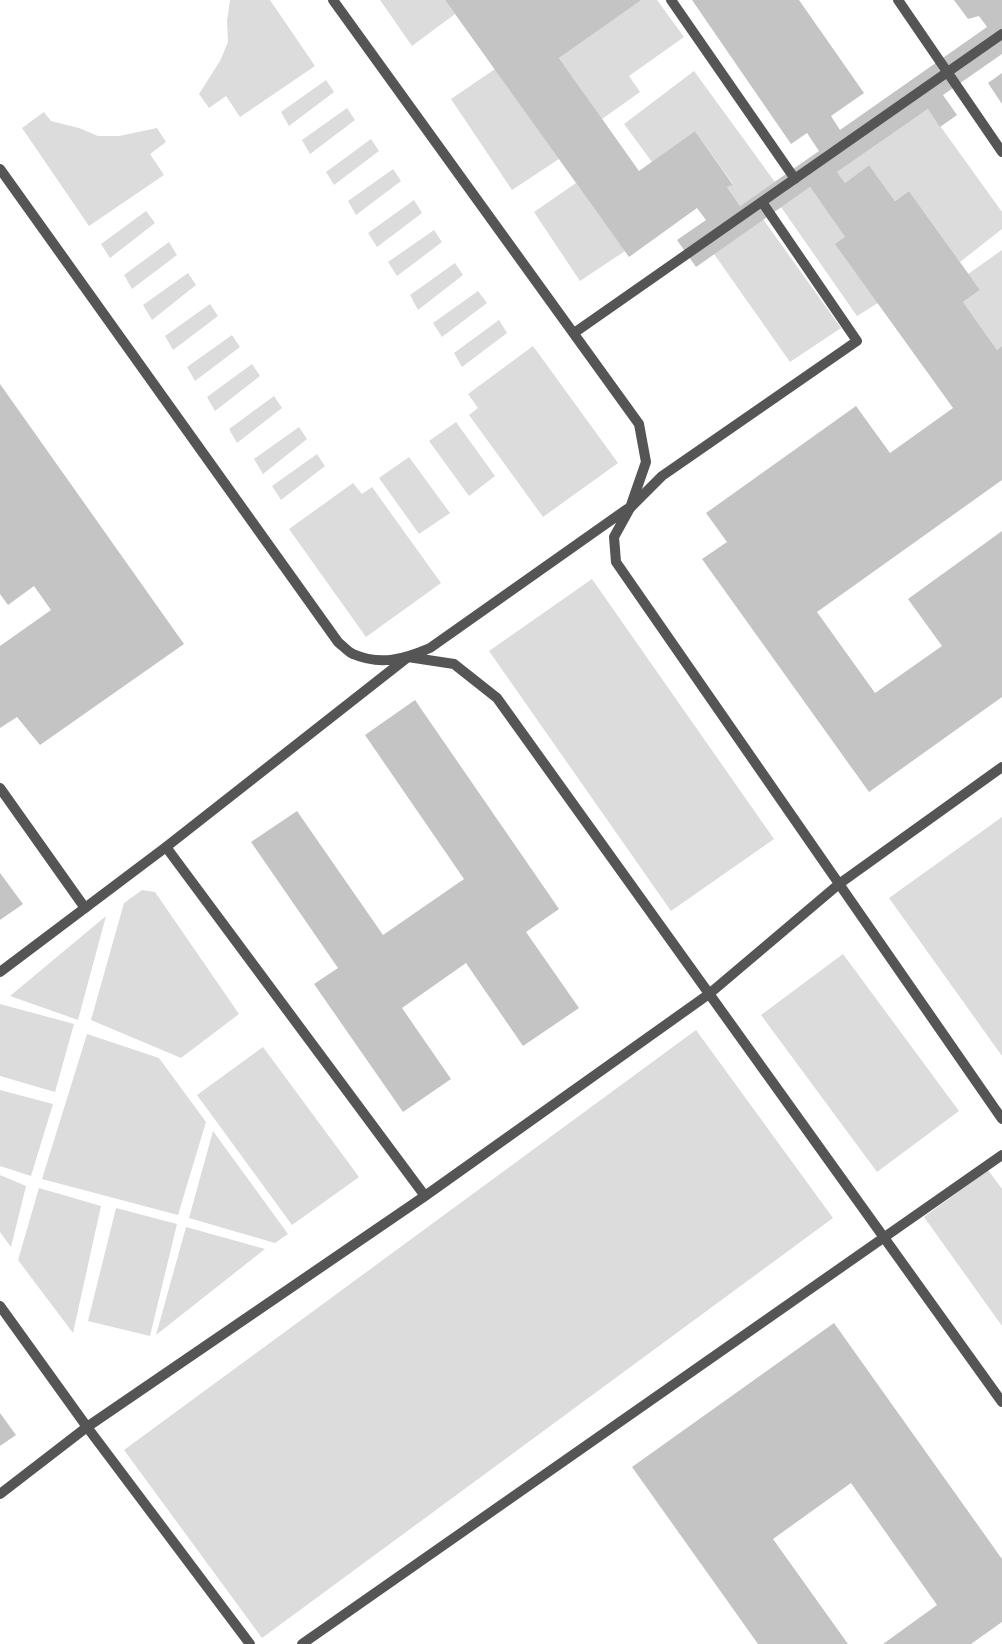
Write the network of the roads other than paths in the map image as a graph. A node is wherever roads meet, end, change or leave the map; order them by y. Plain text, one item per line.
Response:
1 (334, 0) edge
2 (671, 0) edge
3 (898, 0) edge
4 (1002, 34) edge
5 (948, 73) junction
6 (1002, 152) edge
7 (0, 169) edge
8 (795, 179) junction
9 (762, 202) junction
10 (574, 333) junction
11 (630, 508) junction
12 (408, 657) junction
13 (1002, 767) edge
14 (0, 788) edge
15 (166, 847) junction
16 (839, 884) junction
17 (84, 908) junction
18 (0, 972) edge
19 (709, 994) junction
20 (1002, 1119) edge
21 (1002, 1155) edge
22 (425, 1196) junction
23 (884, 1238) junction
24 (0, 1306) edge
25 (1002, 1402) edge
26 (86, 1427) junction
27 (0, 1494) edge
28 (250, 1644) edge
29 (302, 1644) edge

1 - 10 street
2 - 8 street
3 - 5 street
4 - 5 street
5 - 6 street
5 - 8 street
7 - 12 street
8 - 9 street
9 - 10 street
9 - 11 street
10 - 11 street
11 - 12 street
11 - 16 street
12 - 15 street
12 - 19 street
13 - 16 street
14 - 17 street
15 - 17 street
15 - 22 street
16 - 19 street
16 - 20 street
17 - 18 street
19 - 22 street
19 - 23 street
21 - 23 street
22 - 26 street
23 - 25 street
23 - 29 street
24 - 26 street
26 - 27 street
26 - 28 street

